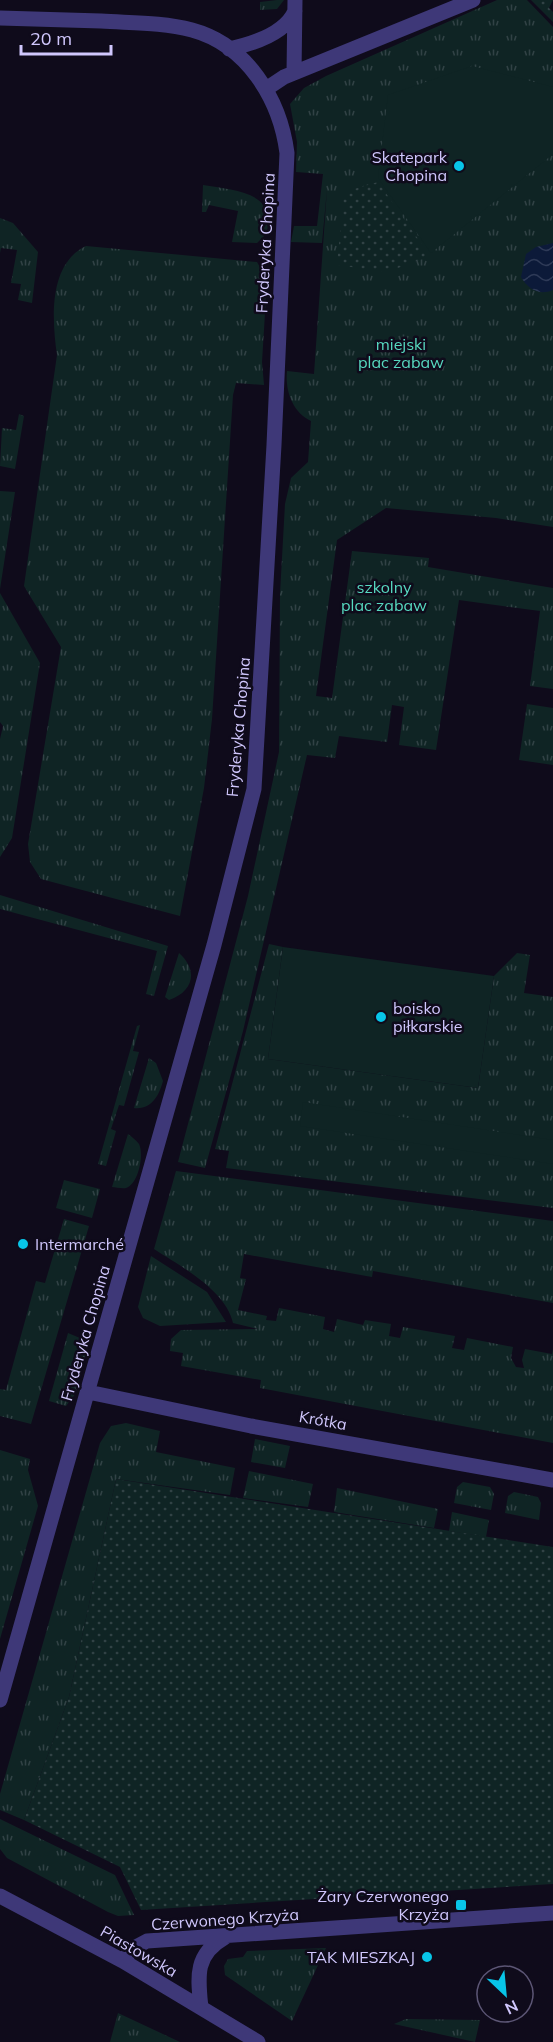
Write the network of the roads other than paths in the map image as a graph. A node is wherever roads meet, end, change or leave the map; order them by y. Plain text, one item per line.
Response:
1 (473, 0) edge
2 (295, 5) edge
3 (0, 18) edge
4 (229, 48) junction
5 (294, 73) junction
6 (266, 89) junction
7 (88, 1392) junction
8 (553, 1480) edge
9 (0, 1700) edge
10 (0, 1896) edge
11 (553, 1913) edge
12 (227, 1937) junction
13 (123, 1961) junction
14 (201, 2008) junction
15 (258, 2042) edge

1 - 5 street
2 - 4 street
2 - 5 street
3 - 4 street, Fryderyka Chopina
4 - 6 street, Fryderyka Chopina
5 - 6 street
6 - 7 street, Fryderyka Chopina
7 - 8 street, Krótka
7 - 9 street, Fryderyka Chopina
10 - 13 street, Piastowska
11 - 12 street, Czerwonego Krzyża
12 - 13 street, Czerwonego Krzyża
12 - 14 street
13 - 14 street, Piastowska
14 - 15 street, Piastowska

